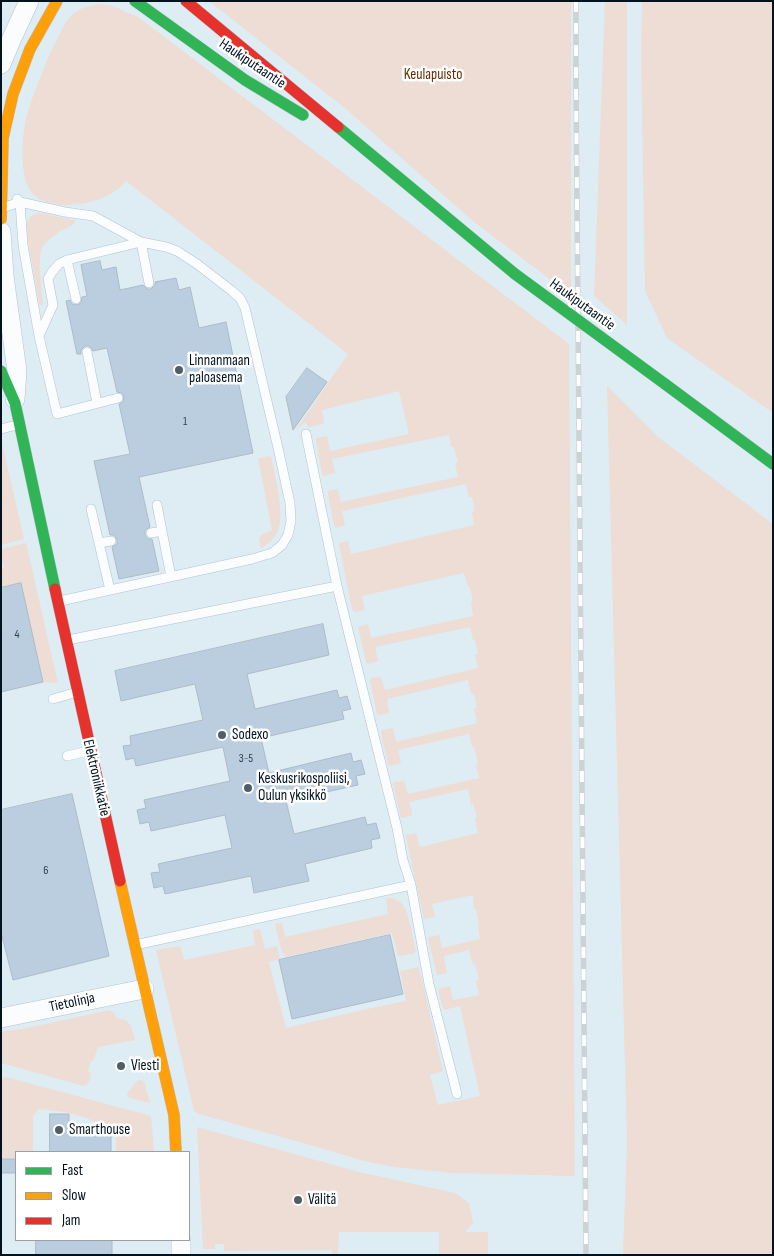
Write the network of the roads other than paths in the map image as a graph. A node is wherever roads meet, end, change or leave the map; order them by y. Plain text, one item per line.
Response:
1 (29, 1) edge
2 (57, 1) edge
3 (135, 1) edge
4 (186, 1) edge
5 (1, 64) edge
6 (380, 162) junction
7 (2, 184) edge
8 (20, 202) junction
9 (1, 208) edge
10 (1, 219) edge
11 (1, 232) edge
12 (141, 242) junction
13 (67, 260) junction
14 (149, 283) dead end
15 (76, 299) dead end
16 (39, 336) junction
17 (87, 352) dead end
18 (1, 371) edge
19 (118, 398) dead end
20 (15, 403) junction
21 (97, 403) junction
22 (20, 424) junction
23 (1, 428) edge
24 (306, 434) dead end
25 (773, 464) edge
26 (157, 505) dead end
27 (91, 510) dead end
28 (162, 531) junction
29 (151, 534) dead end
30 (111, 541) dead end
31 (99, 542) junction
32 (171, 576) junction
33 (337, 586) junction
34 (110, 590) junction
35 (57, 601) junction
36 (66, 640) junction
37 (77, 692) junction
38 (53, 699) dead end
39 (90, 750) junction
40 (67, 756) dead end
41 (411, 885) junction
42 (134, 945) junction
43 (144, 989) junction
44 (1, 1018) edge
45 (457, 1094) dead end
46 (176, 1151) edge
47 (181, 1241) edge
48 (181, 1255) edge

1 - 5 street
2 - 7 street
3 - 6 street, Haukiputaantie
4 - 6 street, Haukiputaantie
6 - 25 street, Haukiputaantie, bridge
7 - 8 lane
7 - 9 street
8 - 9 lane
8 - 12 lane
8 - 16 lane
9 - 10 street
11 - 20 street, Elektroniikkatie
12 - 13 lane
12 - 14 lane
12 - 32 lane
13 - 15 lane
13 - 16 lane
16 - 21 lane
17 - 21 lane
18 - 20 street, Elektroniikkatie
19 - 21 lane
20 - 22 street, Elektroniikkatie
22 - 23 lane
22 - 35 street, Elektroniikkatie
24 - 33 lane
26 - 28 lane
27 - 31 lane
28 - 29 lane
28 - 32 lane
30 - 31 lane
31 - 34 lane
32 - 34 lane
33 - 36 lane
33 - 41 lane
34 - 35 lane
35 - 36 street, Elektroniikkatie
36 - 37 street, Elektroniikkatie
37 - 38 lane
37 - 39 street, Elektroniikkatie
39 - 40 lane
39 - 42 street, Elektroniikkatie
41 - 42 lane
41 - 45 lane
42 - 43 street, Elektroniikkatie
43 - 44 street, Tietolinja
43 - 46 street, Elektroniikkatie
47 - 48 street

